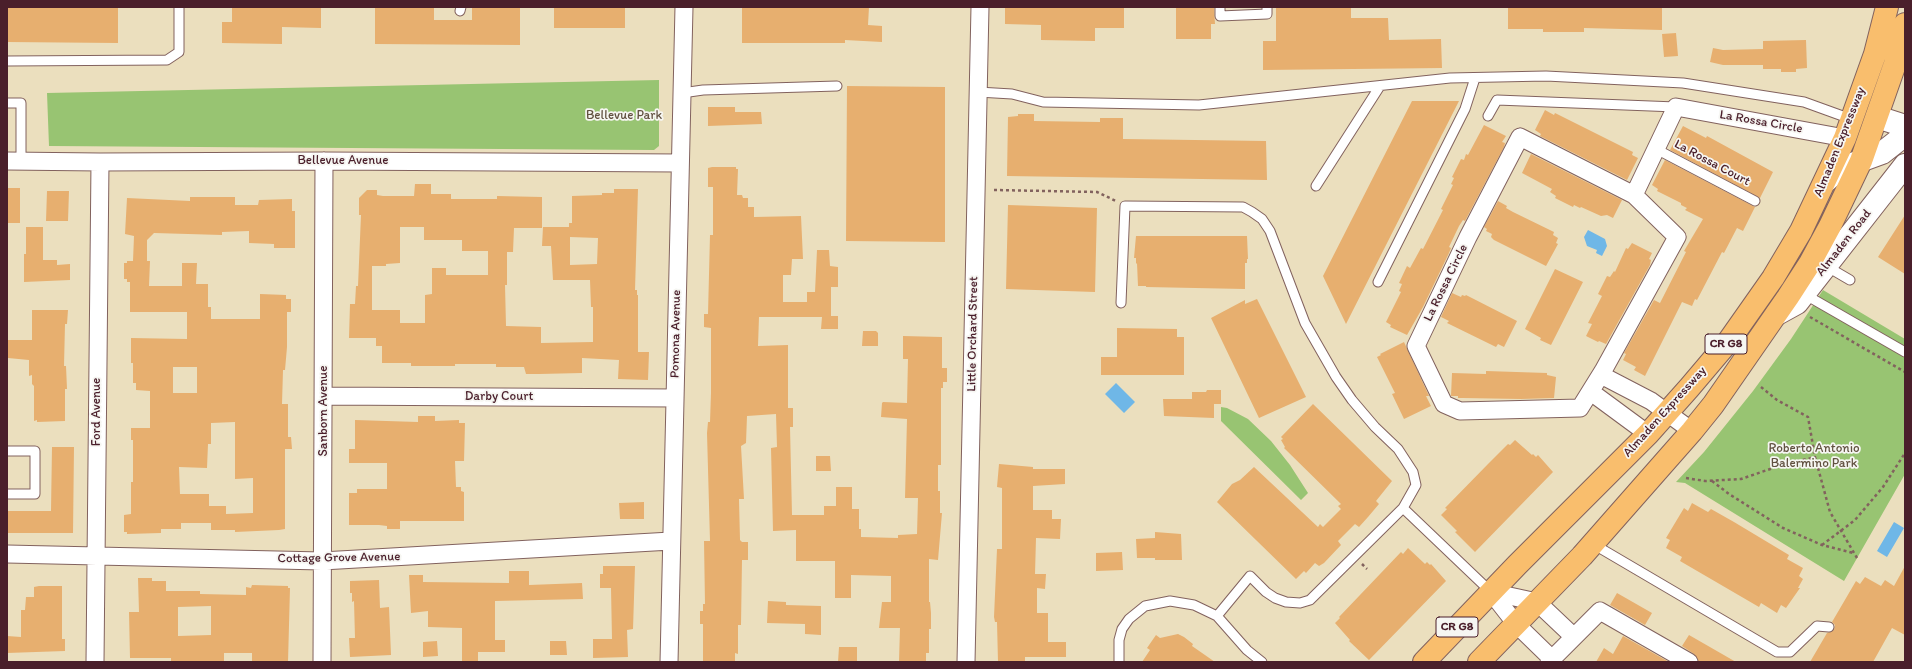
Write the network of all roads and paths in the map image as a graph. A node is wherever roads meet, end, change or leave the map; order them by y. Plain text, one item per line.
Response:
1 (179, 7) edge
2 (684, 7) edge
3 (980, 7) edge
4 (1220, 7) edge
5 (1267, 7) edge
6 (1887, 7) edge
7 (1905, 24) edge
8 (7, 61) edge
9 (1475, 78) junction
10 (837, 86) dead end
11 (1380, 86) junction
12 (978, 92) junction
13 (682, 93) junction
14 (7, 103) edge
15 (1676, 107) junction
16 (1488, 116) dead end
17 (1877, 118) junction
18 (1905, 126) edge
19 (1849, 129) junction
20 (1905, 135) edge
21 (1656, 149) junction
22 (14, 161) edge
23 (324, 161) junction
24 (1861, 161) junction
25 (100, 162) junction
26 (680, 163) junction
27 (1905, 165) edge
28 (1826, 181) junction
29 (1316, 186) dead end
30 (994, 190) dead end
31 (1634, 195) junction
32 (1755, 201) dead end
33 (1125, 206) junction
34 (1826, 266) junction
35 (1850, 280) dead end
36 (1378, 282) dead end
37 (1804, 294) junction
38 (1121, 303) dead end
39 (1777, 314) junction
40 (1810, 317) dead end
41 (1905, 352) edge
42 (1905, 372) edge
43 (1601, 375) junction
44 (1761, 387) dead end
45 (1591, 392) junction
46 (324, 396) junction
47 (675, 398) junction
48 (1668, 412) junction
49 (1692, 431) junction
50 (1648, 434) junction
51 (7, 451) edge
52 (1905, 453) edge
53 (1815, 457) junction
54 (1686, 478) dead end
55 (1712, 481) junction
56 (7, 494) edge
57 (1403, 508) junction
58 (1840, 532) junction
59 (671, 541) junction
60 (1593, 544) junction
61 (1822, 546) junction
62 (1854, 553) junction
63 (7, 554) edge
64 (96, 555) junction
65 (1857, 558) dead end
66 (322, 561) junction
67 (1362, 563) dead end
68 (1367, 569) dead end
69 (1491, 592) junction
70 (1537, 602) junction
71 (1217, 616) junction
72 (1516, 624) junction
73 (1829, 627) dead end
74 (1574, 637) junction
75 (1785, 658) edge
76 (1550, 661) edge
77 (95, 662) edge
78 (322, 662) edge
79 (669, 662) edge
80 (966, 662) edge
81 (1119, 662) edge
82 (1262, 662) edge
83 (1424, 662) edge
84 (1479, 662) edge
85 (1689, 662) edge

1 - 8 lane
2 - 13 street, Pomona Avenue
3 - 12 street, Little Orchard Street
4 - 5 lane
6 - 19 main road, Almaden Expressway / CR G8
7 - 17 main road, Almaden Expressway / CR G8
9 - 11 lane
9 - 19 lane
9 - 36 lane
10 - 13 lane
11 - 12 lane
11 - 29 lane
12 - 80 street, Little Orchard Street
13 - 26 street, Pomona Avenue
14 - 22 lane
15 - 16 lane, La Rossa Circle
15 - 19 street, La Rossa Circle
15 - 21 street
17 - 18 street
17 - 24 main road, Almaden Expressway / CR G8
19 - 28 main road, Almaden Expressway / CR G8
20 - 24 street
21 - 31 street
21 - 32 lane, La Rossa Court
22 - 25 street, Bellevue Avenue
23 - 25 street, Bellevue Avenue
23 - 26 street, Bellevue Avenue
23 - 46 street, Sanborn Avenue
24 - 28 street
24 - 39 main road, Almaden Expressway / CR G8
25 - 64 street, Ford Avenue
26 - 47 street, Pomona Avenue
27 - 34 street, Almaden Road
28 - 48 main road, Almaden Expressway / CR G8
30 - 33 path
31 - 43 street, La Rossa Circle
31 - 45 street, La Rossa Circle
33 - 38 lane
33 - 57 lane
34 - 35 lane
34 - 37 street, Almaden Road
37 - 39 street, Almaden Road
37 - 41 lane
39 - 49 main road, Almaden Expressway / CR G8
40 - 42 path
43 - 45 street, La Rossa Circle
43 - 48 street
44 - 53 path
45 - 50 street
46 - 47 street, Darby Court
46 - 66 street, Sanborn Avenue
47 - 59 street, Pomona Avenue
48 - 49 street
48 - 50 main road, Almaden Expressway / CR G8
49 - 60 main road, Almaden Expressway / CR G8
50 - 69 main road, Almaden Expressway / CR G8
51 - 56 lane
52 - 58 path
53 - 55 path
53 - 58 path
54 - 55 path
55 - 61 path
57 - 69 lane
57 - 71 lane
58 - 61 path
58 - 62 path
59 - 66 street, Cottage Grove Avenue
59 - 79 street, Pomona Avenue
60 - 70 main road, Almaden Expressway / CR G8
60 - 75 lane
61 - 62 path
62 - 65 path
63 - 64 street, Cottage Grove Avenue
64 - 66 street, Cottage Grove Avenue
64 - 77 street, Ford Avenue
66 - 78 street, Sanborn Avenue
67 - 68 path
69 - 70 street
69 - 72 street
69 - 83 main road, Almaden Expressway / CR G8
70 - 72 main road, Almaden Expressway / CR G8
70 - 74 street
71 - 81 lane
71 - 82 lane
72 - 76 street
72 - 84 main road, Almaden Expressway / CR G8
73 - 75 lane
74 - 76 street
74 - 85 street

